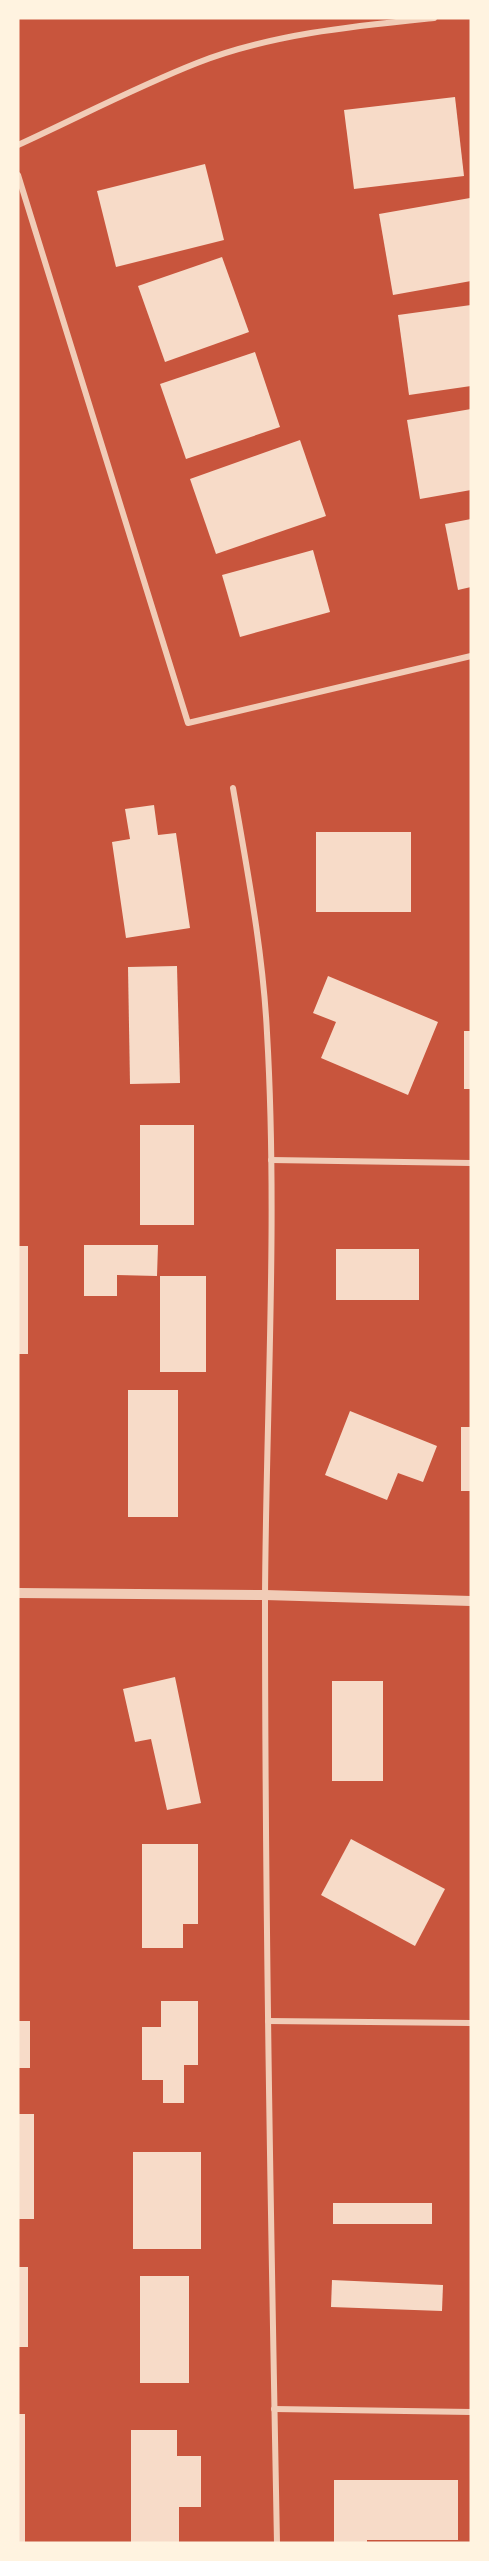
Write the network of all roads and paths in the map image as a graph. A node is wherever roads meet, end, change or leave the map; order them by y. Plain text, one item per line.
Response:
1 (434, 18) edge
2 (18, 145) edge
3 (18, 175) edge
4 (471, 656) edge
5 (233, 788) dead end
6 (272, 1160) junction
7 (471, 1163) edge
8 (18, 1593) edge
9 (266, 1595) junction
10 (471, 1601) edge
11 (268, 2021) junction
12 (471, 2023) edge
13 (274, 2409) junction
14 (471, 2412) edge
15 (277, 2543) edge

1 - 2 street
3 - 4 street
5 - 6 street
6 - 7 street
6 - 9 street
8 - 9 street
9 - 10 street
9 - 11 street
11 - 12 street
11 - 13 street
13 - 14 street
13 - 15 street

